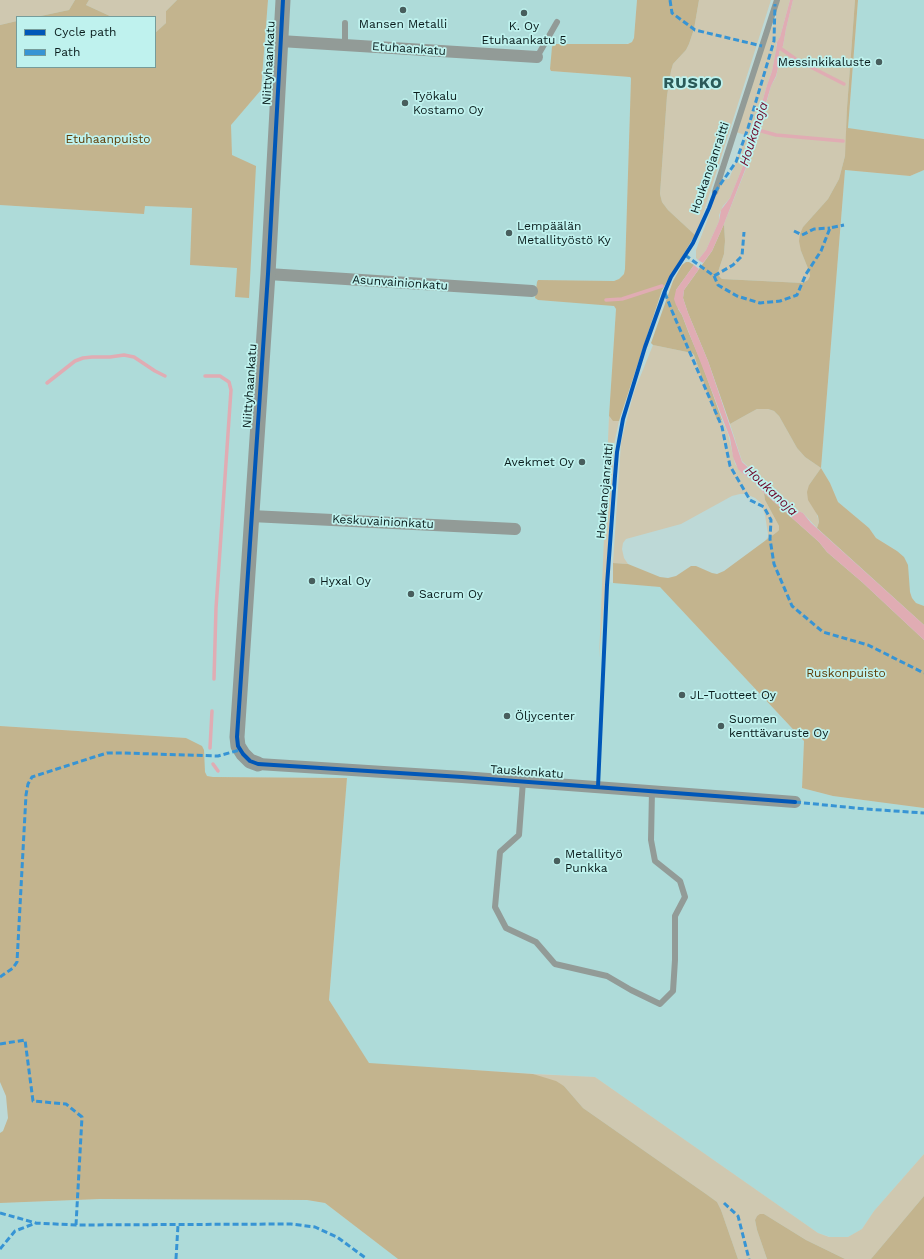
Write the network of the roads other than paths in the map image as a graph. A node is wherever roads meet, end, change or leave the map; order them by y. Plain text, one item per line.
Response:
1 (283, 0) edge
2 (777, 0) edge
3 (557, 22) dead end
4 (345, 23) dead end
5 (280, 41) junction
6 (344, 45) junction
7 (537, 57) joint
8 (715, 192) dead end
9 (268, 274) junction
10 (532, 291) dead end
11 (251, 516) junction
12 (516, 529) dead end
13 (258, 764) joint
14 (523, 781) junction
15 (652, 791) junction
16 (795, 802) dead end

1 - 5 street, Niittyhaankatu
2 - 8 lane, Houkanojanraitti
3 - 7 lane
4 - 6 lane
5 - 6 street, Etuhaankatu
5 - 9 street, Niittyhaankatu
6 - 7 street, Etuhaankatu
9 - 10 street, Asunvainionkatu
9 - 11 street, Niittyhaankatu
11 - 12 street, Keskuvainionkatu
11 - 13 street, Niittyhaankatu
13 - 14 street, Tauskonkatu
14 - 15 street, Tauskonkatu
14 - 15 lane
15 - 16 street, Tauskonkatu

